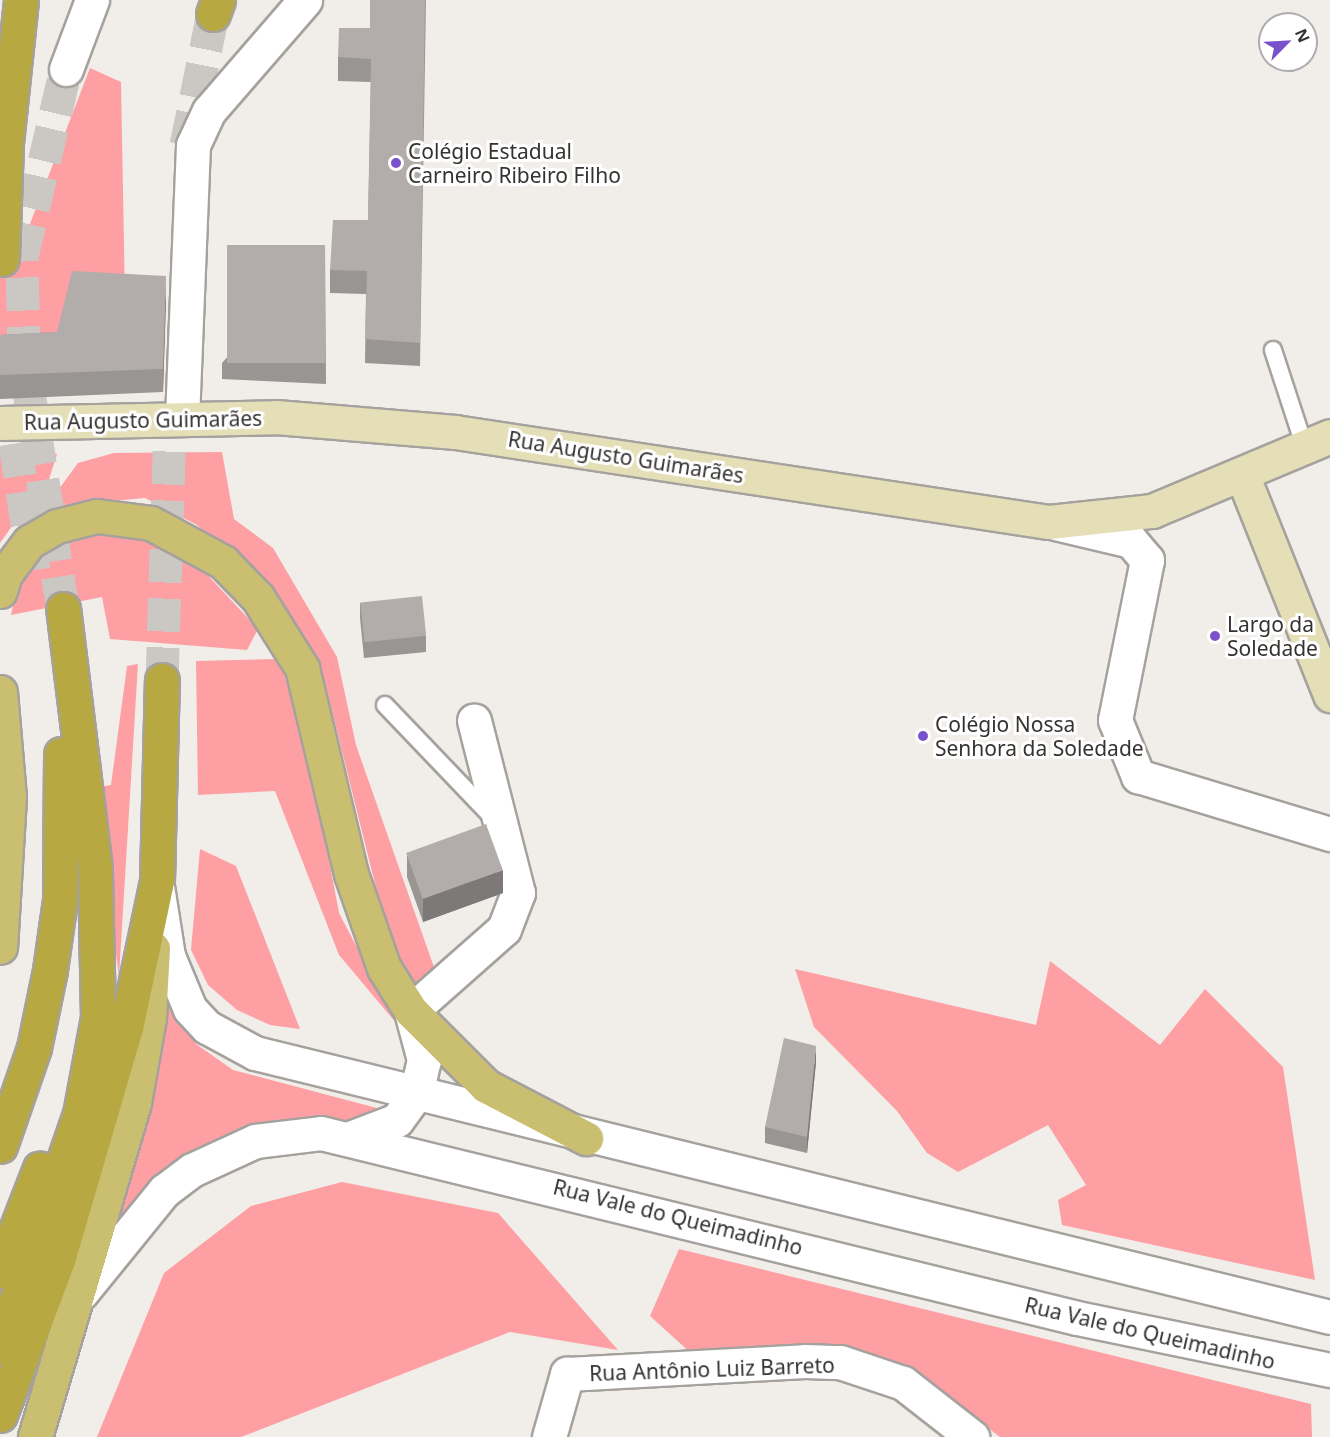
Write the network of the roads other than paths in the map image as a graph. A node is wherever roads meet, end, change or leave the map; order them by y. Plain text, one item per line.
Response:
1 (21, 0) edge
2 (92, 0) edge
3 (305, 0) edge
4 (66, 69) tunnel mouth
5 (2, 259) dead end
6 (1273, 350) dead end
7 (182, 419) junction
8 (0, 423) edge
9 (1318, 442) edge
10 (1243, 477) junction
11 (1049, 522) junction
12 (0, 591) edge
13 (162, 680) tunnel mouth
14 (0, 692) edge
15 (1330, 695) edge
16 (384, 705) dead end
17 (474, 722) dead end
18 (501, 826) junction
19 (1330, 834) edge
20 (157, 880) junction
21 (95, 905) junction
22 (0, 947) edge
23 (411, 1011) junction
24 (416, 1094) junction
25 (353, 1137) junction
26 (586, 1138) junction
27 (0, 1146) edge
28 (0, 1271) edge
29 (81, 1293) junction
30 (1330, 1317) edge
31 (0, 1347) edge
32 (1330, 1370) edge
33 (0, 1415) edge
34 (35, 1437) edge
35 (549, 1437) edge
36 (972, 1437) edge

1 - 5 highway
2 - 4 street
3 - 7 street
6 - 9 lane
7 - 8 main road, Rua Augusto Guimarães
7 - 11 main road, Rua Augusto Guimarães
9 - 10 main road, Rua Augusto Guimarães
10 - 11 main road, Rua Augusto Guimarães
10 - 15 main road
11 - 19 street
12 - 23 main road
13 - 20 highway
14 - 22 main road
16 - 18 lane
17 - 18 street
18 - 23 street
20 - 24 street
20 - 29 main road
20 - 33 highway
21 - 27 highway
21 - 28 highway
21 - 31 highway
23 - 24 street
23 - 26 main road
24 - 25 street
24 - 26 street
25 - 29 street, Rua Vale do Queimadinho
25 - 32 street, Rua Vale do Queimadinho
26 - 30 street
29 - 34 main road
35 - 36 street, Rua Antônio Luiz Barreto

